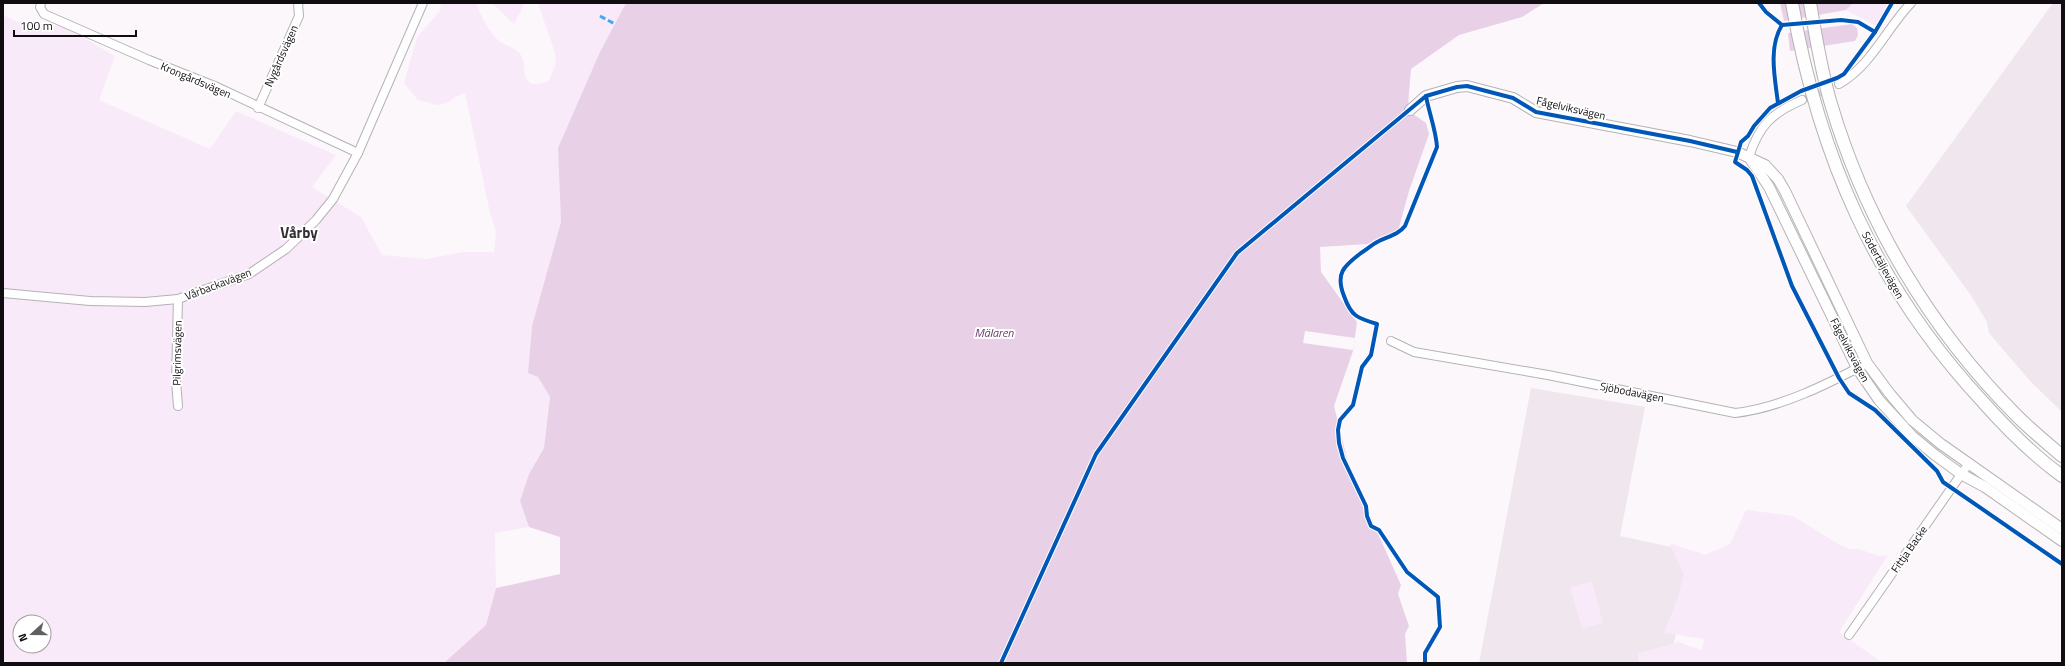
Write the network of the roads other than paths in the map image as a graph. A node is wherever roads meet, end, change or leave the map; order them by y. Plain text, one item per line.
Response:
1 (41, 3) edge
2 (298, 3) edge
3 (423, 3) edge
4 (1792, 3) edge
5 (1810, 3) edge
6 (1911, 3) edge
7 (1839, 84) tunnel mouth
8 (1802, 100) tunnel mouth
9 (258, 108) junction
10 (1410, 110) dead end
11 (358, 153) junction
12 (1749, 156) junction
13 (3, 294) edge
14 (178, 299) junction
15 (1391, 341) dead end
16 (1867, 363) junction
17 (1857, 368) junction
18 (178, 406) dead end
19 (2062, 456) edge
20 (1969, 463) junction
21 (1961, 474) junction
22 (2062, 476) edge
23 (2062, 529) edge
24 (2062, 541) edge
25 (1849, 635) dead end

1 - 9 street, Krongårdsvägen
2 - 9 street, Nygårdsvägen
3 - 11 street, Vårbackavägen
4 - 22 highway, Södertäljevägen
5 - 19 highway, Södertäljevägen
6 - 7 street
8 - 12 street
9 - 11 street, Krongårdsvägen
10 - 12 main road, Fågelviksvägen
11 - 14 street, Vårbackavägen
12 - 16 main road, Fågelviksvägen
12 - 17 main road, Fågelviksvägen
13 - 14 street, Vårbackavägen
14 - 18 street, Pilgrimsvägen
15 - 17 street, Sjöbodavägen
16 - 17 street, Sjöbodavägen
16 - 20 main road, Fågelviksvägen
17 - 21 main road, Fågelviksvägen
20 - 21 street, Fittja Backe
20 - 23 main road, Fågelviksvägen
21 - 24 main road, Fågelviksvägen
21 - 25 street, Fittja Backe

